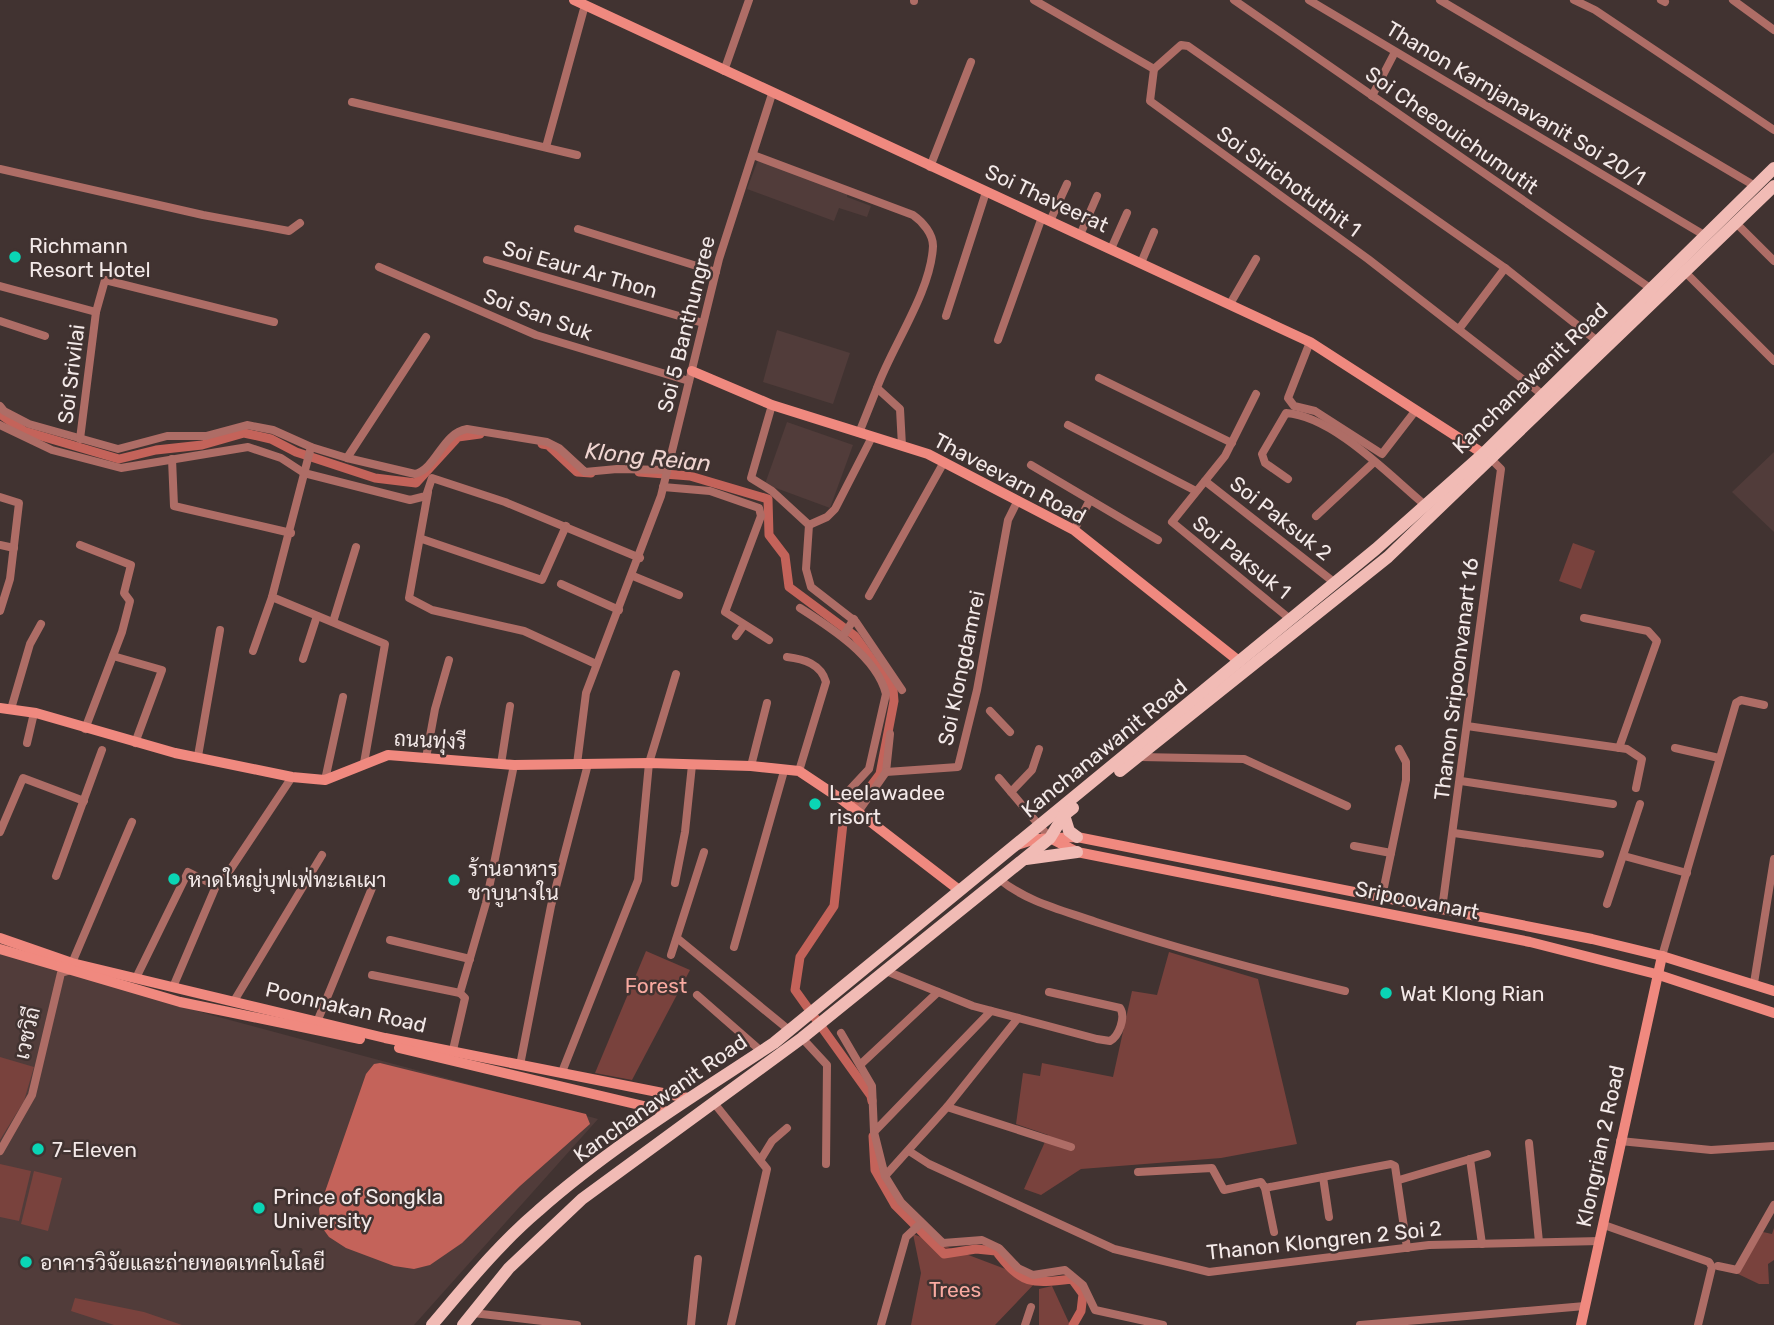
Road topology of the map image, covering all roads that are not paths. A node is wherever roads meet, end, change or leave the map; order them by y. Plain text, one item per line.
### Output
1 (574, 0) edge
2 (749, 0) edge
3 (1034, 0) edge
4 (1234, 0) edge
5 (1309, 0) edge
6 (1440, 0) edge
7 (1574, 0) edge
8 (1733, 0) edge
9 (585, 5) junction
10 (1774, 30) edge
11 (1395, 52) junction
12 (971, 62) dead end
13 (1154, 69) junction
14 (724, 71) junction
15 (772, 94) junction
16 (1372, 96) junction
17 (352, 102) dead end
18 (1774, 130) edge
19 (547, 146) junction
20 (577, 155) dead end
21 (753, 155) junction
22 (930, 167) junction
23 (1774, 168) edge
24 (0, 169) edge
25 (1067, 184) dead end
26 (1755, 186) junction
27 (1774, 186) edge
28 (986, 192) junction
29 (1097, 196) dead end
30 (1127, 213) dead end
31 (1730, 218) junction
32 (1046, 219) junction
33 (300, 223) dead end
34 (578, 229) dead end
35 (1154, 232) dead end
36 (1080, 235) junction
37 (1704, 235) junction
38 (1111, 249) junction
39 (1256, 259) dead end
40 (486, 260) dead end
41 (1774, 261) edge
42 (1141, 262) junction
43 (379, 267) dead end
44 (1505, 268) junction
45 (1684, 271) junction
46 (716, 272) junction
47 (0, 286) edge
48 (1650, 288) junction
49 (1230, 304) junction
50 (96, 312) junction
51 (946, 316) dead end
52 (0, 321) edge
53 (274, 322) dead end
54 (704, 323) junction
55 (1459, 330) junction
56 (45, 336) dead end
57 (426, 337) dead end
58 (998, 340) dead end
59 (1596, 340) junction
60 (1310, 342) junction
61 (1774, 361) edge
62 (690, 376) junction
63 (1099, 378) dead end
64 (877, 388) junction
65 (1256, 394) dead end
66 (1543, 394) junction
67 (772, 405) junction
68 (0, 406) edge
69 (1416, 410) junction
70 (0, 425) edge
71 (1068, 425) dead end
72 (859, 433) junction
73 (872, 437) junction
74 (80, 439) junction
75 (1231, 443) junction
76 (902, 446) junction
77 (311, 448) junction
78 (1486, 456) junction
79 (347, 458) junction
80 (172, 459) junction
81 (944, 461) junction
82 (1373, 463) junction
83 (1031, 465) dead end
84 (667, 470) junction
85 (304, 473) junction
86 (1288, 479) dead end
87 (1205, 481) junction
88 (663, 487) junction
89 (1196, 491) junction
90 (428, 492) junction
91 (0, 496) edge
92 (1018, 500) junction
93 (1090, 500) junction
94 (1425, 505) junction
95 (1316, 516) dead end
96 (808, 525) junction
97 (566, 526) junction
98 (1074, 530) junction
99 (291, 533) junction
100 (422, 539) junction
101 (1158, 540) dead end
102 (0, 545) edge
103 (80, 545) dead end
104 (356, 547) dead end
105 (14, 548) junction
106 (640, 558) junction
107 (633, 576) junction
108 (1335, 583) junction
109 (561, 584) dead end
110 (679, 595) dead end
111 (869, 596) dead end
112 (272, 597) junction
113 (800, 608) dead end
114 (619, 610) junction
115 (0, 611) edge
116 (317, 616) junction
117 (1584, 618) dead end
118 (1290, 619) junction
119 (853, 621) junction
120 (333, 622) junction
121 (41, 624) dead end
122 (744, 625) junction
123 (220, 630) dead end
124 (844, 634) junction
125 (736, 636) dead end
126 (769, 640) dead end
127 (253, 651) dead end
128 (113, 656) junction
129 (787, 657) dead end
130 (303, 659) dead end
131 (449, 660) dead end
132 (1240, 662) junction
133 (596, 664) junction
134 (677, 674) dead end
135 (902, 690) dead end
136 (344, 697) dead end
137 (767, 703) dead end
138 (1764, 705) dead end
139 (510, 706) dead end
140 (5, 709) edge
141 (990, 710) dead end
142 (34, 713) junction
143 (1467, 726) junction
144 (85, 729) junction
145 (1010, 732) dead end
146 (890, 734) dead end
147 (27, 743) dead end
148 (135, 743) junction
149 (1619, 748) junction
150 (1675, 748) dead end
151 (1039, 749) dead end
152 (1399, 749) dead end
153 (102, 750) dead end
154 (198, 756) junction
155 (1137, 757) junction
156 (426, 758) junction
157 (1719, 758) junction
158 (364, 763) junction
159 (649, 763) junction
160 (501, 764) junction
161 (582, 764) junction
162 (514, 765) junction
163 (692, 765) junction
164 (751, 766) junction
165 (784, 771) junction
166 (799, 771) junction
167 (886, 772) junction
168 (292, 777) junction
169 (999, 778) dead end
170 (325, 780) junction
171 (1461, 781) junction
172 (1636, 788) dead end
173 (1011, 792) junction
174 (84, 801) junction
175 (844, 801) junction
176 (1613, 804) dead end
177 (1640, 804) dead end
178 (1347, 806) dead end
179 (858, 812) junction
180 (1063, 812) junction
181 (132, 822) dead end
182 (1038, 827) junction
183 (0, 832) edge
184 (1454, 833) junction
185 (1077, 837) junction
186 (1050, 838) junction
187 (1015, 845) junction
188 (1354, 846) dead end
189 (704, 852) dead end
190 (1077, 852) junction
191 (1391, 853) junction
192 (1600, 854) dead end
193 (322, 855) dead end
194 (1624, 856) junction
195 (1774, 859) edge
196 (1021, 860) junction
197 (1687, 873) junction
198 (56, 876) dead end
199 (999, 878) junction
200 (675, 883) dead end
201 (216, 886) junction
202 (372, 888) dead end
203 (959, 890) junction
204 (1346, 890) junction
205 (1382, 897) junction
206 (1607, 904) dead end
207 (1343, 906) junction
208 (1442, 909) junction
209 (0, 938) edge
210 (677, 938) junction
211 (390, 940) dead end
212 (734, 947) dead end
213 (0, 949) edge
214 (671, 956) dead end
215 (1662, 956) junction
216 (470, 959) junction
217 (70, 967) junction
218 (886, 971) junction
219 (1656, 974) junction
220 (372, 975) dead end
221 (136, 978) junction
222 (1754, 984) junction
223 (173, 987) junction
224 (1774, 990) edge
225 (1345, 991) dead end
226 (938, 992) junction
227 (1049, 992) dead end
228 (460, 993) junction
229 (697, 995) dead end
230 (234, 1001) junction
231 (991, 1011) junction
232 (1774, 1013) edge
233 (1018, 1018) junction
234 (317, 1021) junction
235 (793, 1027) junction
236 (841, 1033) dead end
237 (804, 1036) junction
238 (453, 1050) junction
239 (761, 1051) junction
240 (861, 1064) junction
241 (519, 1070) junction
242 (562, 1072) junction
243 (688, 1098) junction
244 (714, 1103) junction
245 (947, 1107) junction
246 (669, 1112) junction
247 (701, 1113) junction
248 (682, 1127) junction
249 (787, 1128) dead end
250 (874, 1132) junction
251 (1620, 1142) junction
252 (1529, 1143) dead end
253 (1774, 1146) edge
254 (1071, 1147) dead end
255 (0, 1151) edge
256 (909, 1151) junction
257 (1487, 1154) dead end
258 (761, 1159) junction
259 (1470, 1159) junction
260 (826, 1164) dead end
261 (1138, 1172) dead end
262 (885, 1175) junction
263 (1323, 1177) junction
264 (1399, 1180) junction
265 (1265, 1188) junction
266 (1774, 1205) edge
267 (1329, 1217) dead end
268 (920, 1224) junction
269 (1604, 1225) junction
270 (1275, 1232) dead end
271 (1600, 1241) junction
272 (1539, 1242) junction
273 (1482, 1244) junction
274 (1407, 1248) junction
275 (698, 1259) dead end
276 (1718, 1266) dead end
277 (1585, 1306) junction
278 (1031, 1307) dead end
279 (473, 1313) junction
280 (1111, 1314) junction
281 (1432, 1322) edge
282 (432, 1325) edge
283 (463, 1325) edge
284 (577, 1325) edge
285 (691, 1325) edge
286 (731, 1325) edge
287 (881, 1325) edge
288 (1025, 1325) edge
289 (1112, 1325) edge
290 (1163, 1325) edge
291 (1360, 1325) edge
292 (1581, 1325) edge
293 (1698, 1325) edge

1 - 9 street, Soi Thaveerat
2 - 14 street
3 - 13 street
4 - 16 street, Soi Cheeouichumutit
5 - 11 street, Thanon Karnjanavanit Soi 20/1
6 - 26 street
7 - 18 street
8 - 10 street
9 - 14 street, Soi Thaveerat
9 - 19 street
11 - 16 street
11 - 37 street, Thanon Karnjanavanit Soi 20/1
12 - 22 street
13 - 44 street
13 - 55 street, Soi Sirichotuthit 1
14 - 15 street, Soi Thaveerat
15 - 21 street, Soi 5 Banthungree
15 - 22 street, Soi Thaveerat
16 - 48 street, Soi Cheeouichumutit
17 - 19 street
19 - 20 street
21 - 46 street, Soi 5 Banthungree
21 - 64 street
22 - 28 street, Soi Thaveerat
23 - 26 main road, Kanchanawanit Road
24 - 33 street
25 - 32 street
26 - 31 main road, Kanchanawanit Road
27 - 31 main road, Kanchanawanit Road
28 - 32 street, Soi Thaveerat
28 - 51 street
29 - 36 street
30 - 38 street
31 - 37 main road, Kanchanawanit Road
31 - 41 street
31 - 45 main road, Kanchanawanit Road
32 - 36 street, Soi Thaveerat
32 - 58 street
34 - 46 street
35 - 42 street
36 - 38 street, Soi Thaveerat
37 - 48 main road, Kanchanawanit Road
38 - 42 street, Soi Thaveerat
39 - 49 street
40 - 54 street, Soi Eaur Ar Thon
42 - 49 street, Soi Thaveerat
43 - 62 street, Soi San Suk
44 - 55 street
44 - 59 street
45 - 61 street
45 - 78 main road, Kanchanawanit Road
46 - 54 street, Soi 5 Banthungree
47 - 50 street
48 - 59 main road, Kanchanawanit Road
49 - 60 street, Soi Thaveerat
50 - 53 street, Soi Srivilai
50 - 74 street, Soi Srivilai
52 - 56 street
54 - 62 street, Soi 5 Banthungree
55 - 66 street, Soi Sirichotuthit 1
57 - 79 street
59 - 66 main road, Kanchanawanit Road
60 - 69 street, Soi Thaveerat
60 - 69 street
62 - 67 street, Thaveevarn Road
62 - 84 street, Soi 5 Banthungree
63 - 75 street
64 - 72 street
64 - 76 street
65 - 75 street
66 - 78 main road, Kanchanawanit Road
67 - 72 street, Thaveevarn Road
67 - 96 street
68 - 74 street
69 - 78 street, Soi Thaveerat
70 - 80 street
71 - 89 street
72 - 73 street, Thaveevarn Road
73 - 76 street, Thaveevarn Road
73 - 96 street
74 - 77 street
75 - 87 street
76 - 81 street, Thaveevarn Road
77 - 79 street
77 - 85 street
78 - 94 main road, Kanchanawanit Road
78 - 143 street, Thanon Sripoonvanart 16
78 - 155 main road, Kanchanawanit Road
79 - 84 street
80 - 85 street
80 - 99 street
81 - 92 street, Thaveevarn Road
81 - 111 street
82 - 86 street
82 - 94 street
82 - 95 street
83 - 93 street
84 - 88 street, Soi 5 Banthungree
85 - 90 street
85 - 99 street
87 - 89 street
87 - 108 street, Soi Paksuk 2
88 - 106 street, Soi 5 Banthungree
88 - 122 street
89 - 118 street, Soi Paksuk 1
90 - 97 street
90 - 100 street
91 - 105 street
92 - 98 street, Thaveevarn Road
92 - 167 street, Soi Klongdamrei
93 - 98 street
93 - 101 street
94 - 108 main road, Kanchanawanit Road
96 - 119 street
97 - 100 street
97 - 106 street
98 - 132 street, Thaveevarn Road
99 - 112 street
100 - 133 street
102 - 105 street
103 - 128 street
104 - 120 street
105 - 115 street
106 - 107 street, Soi 5 Banthungree
107 - 110 street
107 - 114 street, Soi 5 Banthungree
108 - 118 main road, Kanchanawanit Road
109 - 114 street
112 - 116 street
112 - 127 street
113 - 124 street
114 - 133 street, Soi 5 Banthungree
116 - 120 street
116 - 130 street
117 - 149 street
118 - 132 main road, Kanchanawanit Road
119 - 124 street
119 - 135 street
120 - 158 street
121 - 140 street
122 - 125 street
122 - 126 street
123 - 154 street
124 - 175 street
128 - 144 street
128 - 148 street
129 - 166 street
131 - 156 street
132 - 180 main road, Kanchanawanit Road
133 - 161 street, Soi 5 Banthungree
134 - 159 street
136 - 170 street
137 - 164 street
138 - 157 street
139 - 160 street
140 - 142 street, ถนนทุ่งรี
141 - 145 street
142 - 144 street, ถนนทุ่งรี
142 - 147 street
143 - 149 street
143 - 171 street, Thanon Sripoonvanart 16
144 - 148 street, ถนนทุ่งรี
146 - 167 street
148 - 154 street, ถนนทุ่งรี
149 - 172 street
150 - 157 street
151 - 173 street
152 - 191 street
153 - 174 street
154 - 168 street, ถนนทุ่งรี
155 - 178 street
155 - 180 main road, Kanchanawanit Road
156 - 158 street, ถนนทุ่งรี
156 - 160 street, ถนนทุ่งรี
157 - 197 street
158 - 170 street, ถนนทุ่งรี
159 - 161 street, ถนนทุ่งรี
159 - 163 street, ถนนทุ่งรี
159 - 242 street
160 - 162 street, ถนนทุ่งรี
161 - 162 street, ถนนทุ่งรี
161 - 241 street, Soi 5 Banthungree
162 - 216 street
163 - 164 street, ถนนทุ่งรี
163 - 200 street
164 - 165 street, ถนนทุ่งรี
165 - 166 street, ถนนทุ่งรี
165 - 212 street
166 - 175 street
167 - 179 street
168 - 170 street, ถนนทุ่งรี
168 - 201 street
169 - 173 street
171 - 176 street
171 - 184 street, Thanon Sripoonvanart 16
173 - 182 street
174 - 183 street
174 - 198 street
175 - 179 street
177 - 194 street
179 - 203 street
180 - 182 main road, Kanchanawanit Road
180 - 185 main road
180 - 186 main road, Kanchanawanit Road
181 - 217 street, เวชวิถี
182 - 186 street
182 - 187 main road, Kanchanawanit Road
184 - 192 street
184 - 208 street, Thanon Sripoonvanart 16
185 - 186 street, Sripoovanart
185 - 204 street, Sripoovanart
186 - 187 street, Sripoovanart
186 - 190 street, Sripoovanart
186 - 196 main road, Kanchanawanit Road
187 - 203 main road, Kanchanawanit Road
188 - 191 street
189 - 210 street
190 - 196 main road
190 - 207 street, Sripoovanart
191 - 205 street
193 - 230 street
194 - 197 street
194 - 206 street
195 - 222 street
196 - 199 main road, Kanchanawanit Road
197 - 215 street
199 - 218 main road, Kanchanawanit Road
199 - 225 street
201 - 221 street
201 - 223 street
202 - 234 street
203 - 235 main road, Kanchanawanit Road
204 - 205 street, Sripoovanart
204 - 207 street
205 - 208 street, Sripoovanart
207 - 219 street, Sripoovanart
208 - 215 street, Sripoovanart
209 - 217 street, Poonnakan Road
210 - 214 street
210 - 235 street
211 - 216 street
213 - 217 street, Poonnakan Road
215 - 219 street, Klongrian 2 Road
215 - 222 street, Sripoovanart
216 - 228 street
217 - 221 street, Poonnakan Road
217 - 241 street, Poonnakan Road
217 - 255 street, เวชวิถี
218 - 226 street
218 - 237 main road, Kanchanawanit Road
219 - 232 street, Sripoovanart
219 - 251 street, Klongrian 2 Road
220 - 228 street
221 - 223 street, Poonnakan Road
222 - 224 street, Sripoovanart
223 - 230 street, Poonnakan Road
226 - 231 street
226 - 240 street
227 - 233 street
228 - 238 street
229 - 239 street
230 - 234 street, Poonnakan Road
231 - 233 street
231 - 250 street
233 - 245 street
234 - 238 street, Poonnakan Road
235 - 239 main road, Kanchanawanit Road
236 - 240 street
237 - 244 main road, Kanchanawanit Road
237 - 260 street
238 - 241 street, Poonnakan Road
239 - 243 main road, Kanchanawanit Road
240 - 250 street
241 - 242 street, Poonnakan Road
241 - 246 street, Poonnakan Road
242 - 243 street, Poonnakan Road
243 - 246 main road, Kanchanawanit Road
243 - 247 main road
244 - 247 main road, Kanchanawanit Road
244 - 258 street
245 - 254 street
245 - 256 street
246 - 248 main road
246 - 282 main road, Kanchanawanit Road
247 - 248 main road, Kanchanawanit Road
248 - 279 main road, Kanchanawanit Road
249 - 258 street
250 - 262 street
251 - 253 street
251 - 269 street, Klongrian 2 Road
252 - 272 street
256 - 262 street
256 - 274 street, Thanon Klongren 2 Soi 2
257 - 259 street
258 - 286 street
259 - 264 street
259 - 273 street
261 - 265 street
262 - 268 street
263 - 264 street
263 - 265 street
263 - 267 street
264 - 274 street
265 - 270 street
266 - 276 street
268 - 280 street
268 - 287 street
269 - 271 street, Klongrian 2 Road
269 - 293 street
271 - 272 street, Thanon Klongren 2 Soi 2
271 - 277 street, Klongrian 2 Road
272 - 273 street, Thanon Klongren 2 Soi 2
273 - 274 street, Thanon Klongren 2 Soi 2
275 - 285 street
277 - 281 street
277 - 292 street, Klongrian 2 Road
278 - 288 street
279 - 283 main road, Kanchanawanit Road
279 - 284 street
280 - 289 street
280 - 290 street
281 - 291 street

